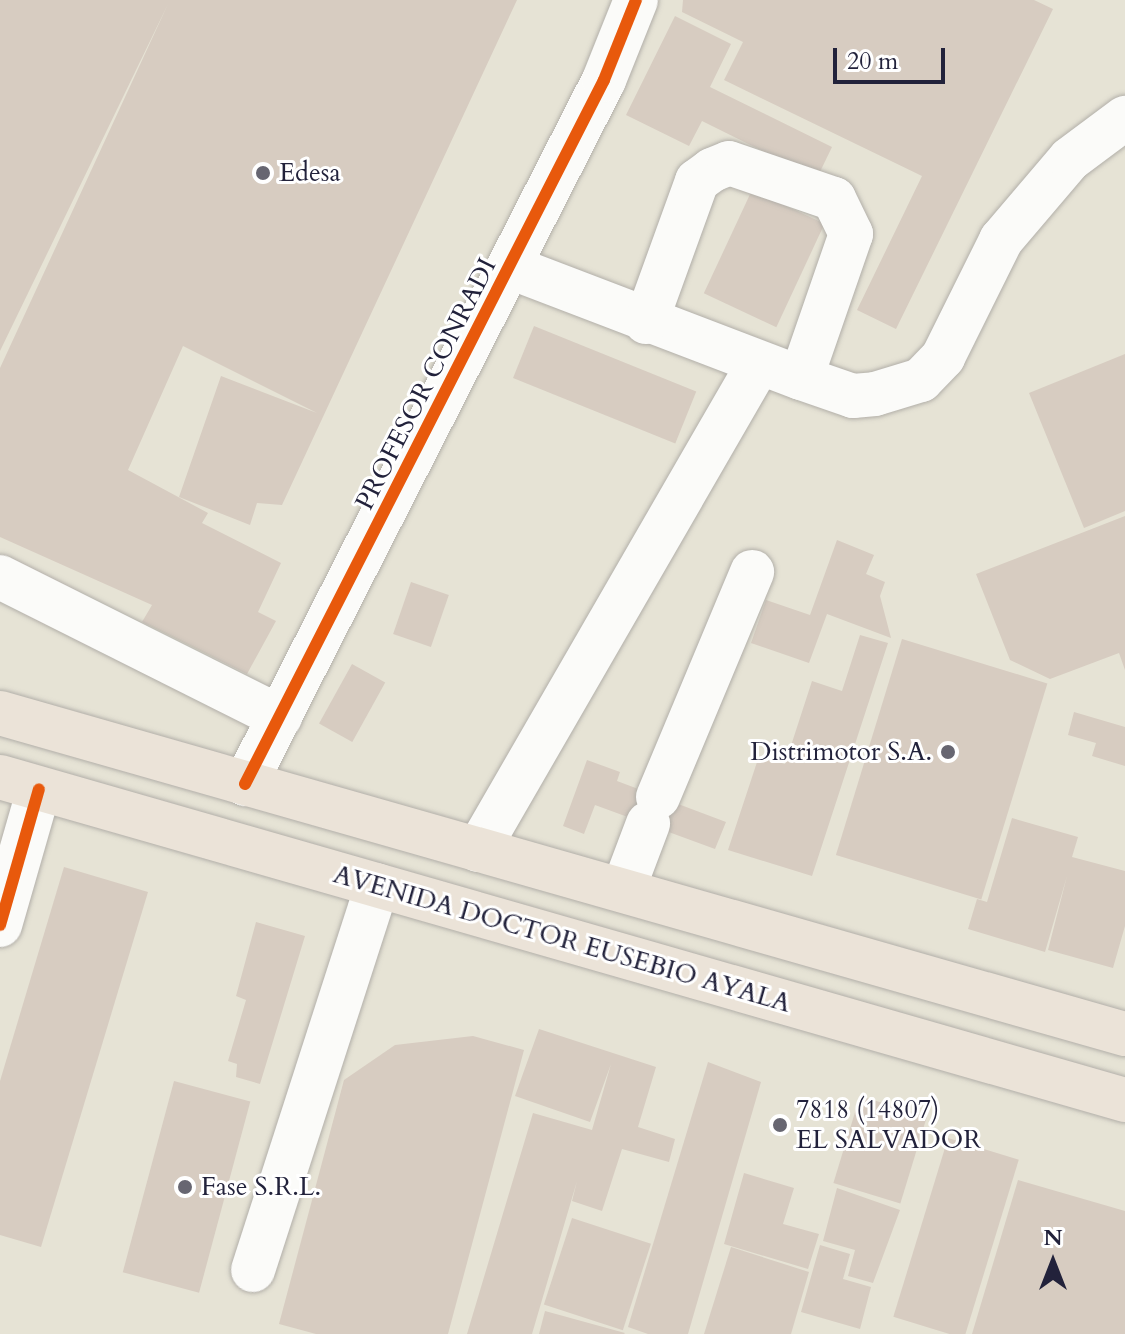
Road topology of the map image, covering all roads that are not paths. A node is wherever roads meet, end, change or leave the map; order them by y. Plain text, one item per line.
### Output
1 (636, 0) edge
2 (1125, 118) edge
3 (510, 267) junction
4 (646, 322) junction
5 (759, 363) junction
6 (801, 378) junction
7 (752, 572) dead end
8 (0, 577) edge
9 (0, 713) edge
10 (280, 717) junction
11 (0, 753) edge
12 (20, 783) edge
13 (245, 784) junction
14 (478, 850) junction
15 (7, 876) edge
16 (377, 886) junction
17 (623, 890) junction
18 (0, 925) edge
19 (1125, 1034) edge
20 (1125, 1100) edge
21 (253, 1270) dead end

1 - 3 street, PROFESOR CONRADI
2 - 6 street
3 - 4 street
3 - 10 street, PROFESOR CONRADI
4 - 5 street
4 - 6 street
5 - 6 street
5 - 14 street
7 - 17 street
8 - 10 street
9 - 13 highway
10 - 13 street, PROFESOR CONRADI
11 - 13 highway
12 - 15 street
12 - 16 highway, AVENIDA DOCTOR EUSEBIO AYALA
13 - 14 highway
14 - 17 highway
15 - 18 street
16 - 20 highway, AVENIDA DOCTOR EUSEBIO AYALA
16 - 21 street
17 - 19 highway

